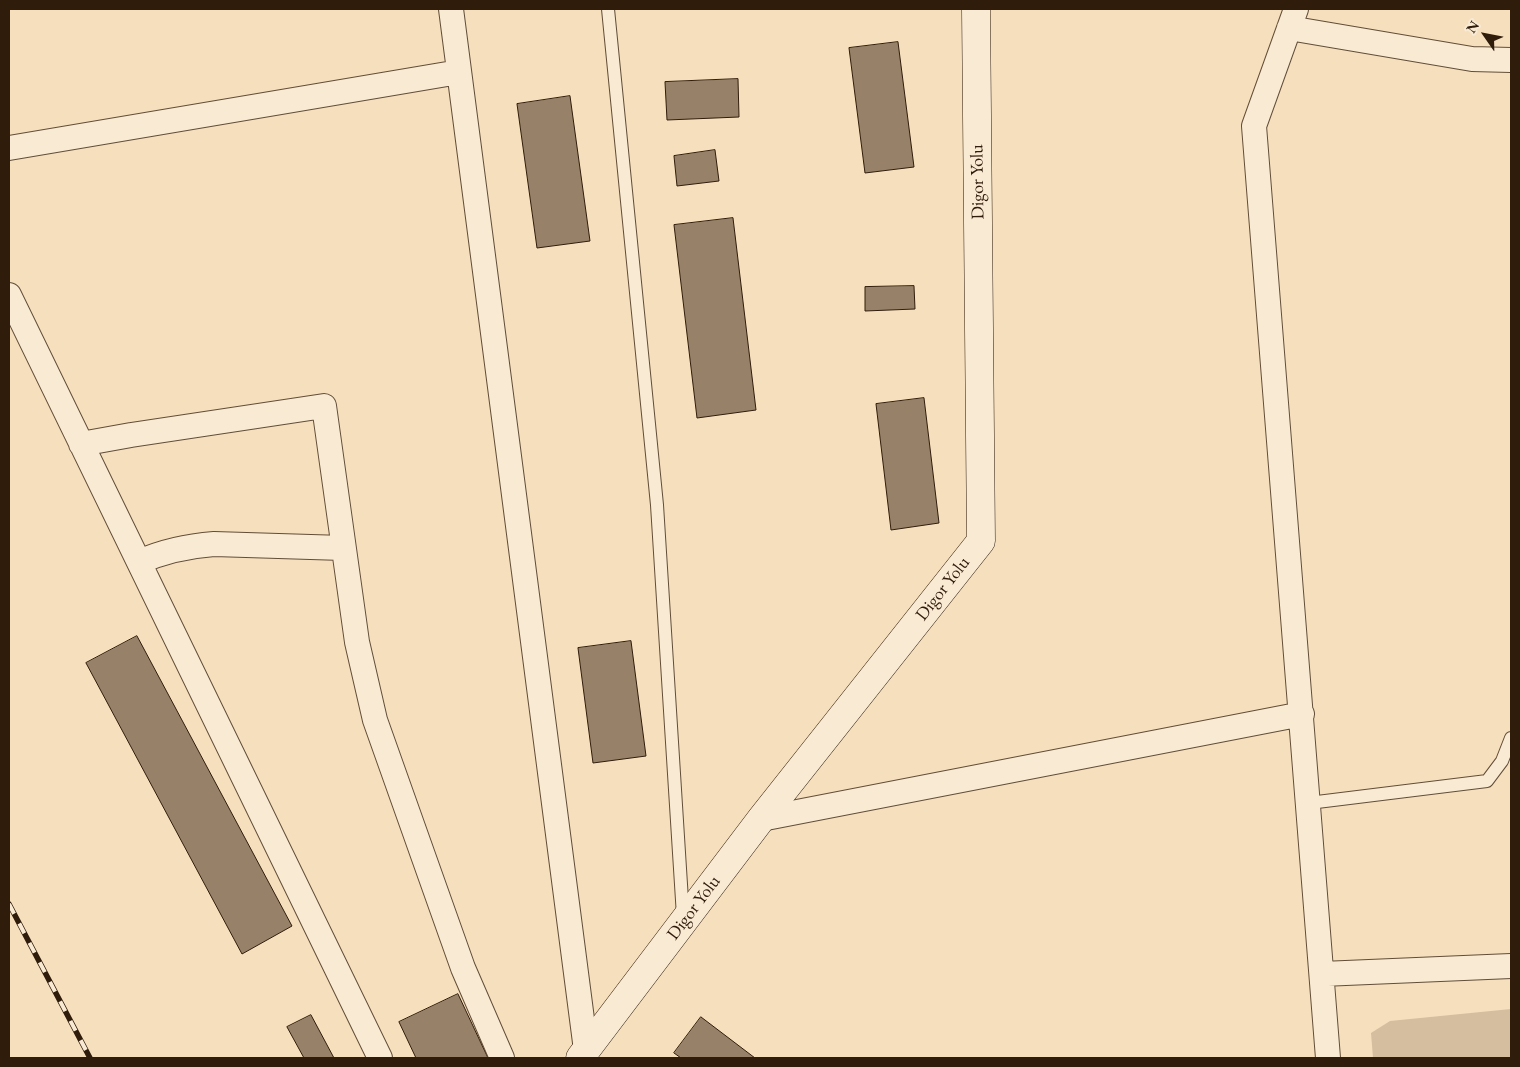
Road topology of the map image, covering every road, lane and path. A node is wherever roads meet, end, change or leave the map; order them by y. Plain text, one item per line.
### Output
1 (451, 9) edge
2 (608, 9) edge
3 (976, 9) edge
4 (1293, 18) edge
5 (1511, 60) edge
6 (459, 72) junction
7 (9, 148) edge
8 (9, 295) edge
9 (82, 444) junction
10 (343, 548) junction
11 (139, 562) junction
12 (1302, 714) junction
13 (1511, 738) edge
14 (1309, 803) junction
15 (761, 819) junction
16 (684, 921) junction
17 (1511, 966) edge
18 (1322, 974) junction
19 (583, 1054) edge
20 (380, 1058) edge
21 (502, 1058) edge
22 (1328, 1058) edge

1 - 6 street
2 - 16 lane
3 - 15 main road, Digor Yolu
4 - 5 street
4 - 12 street
6 - 7 street
6 - 19 street
8 - 9 street
9 - 10 street
9 - 11 street
10 - 11 street
10 - 21 street
11 - 20 street
12 - 14 street
12 - 15 street
13 - 14 lane
14 - 18 street
15 - 16 main road, Digor Yolu
16 - 19 main road, Digor Yolu
17 - 18 street
18 - 22 street

